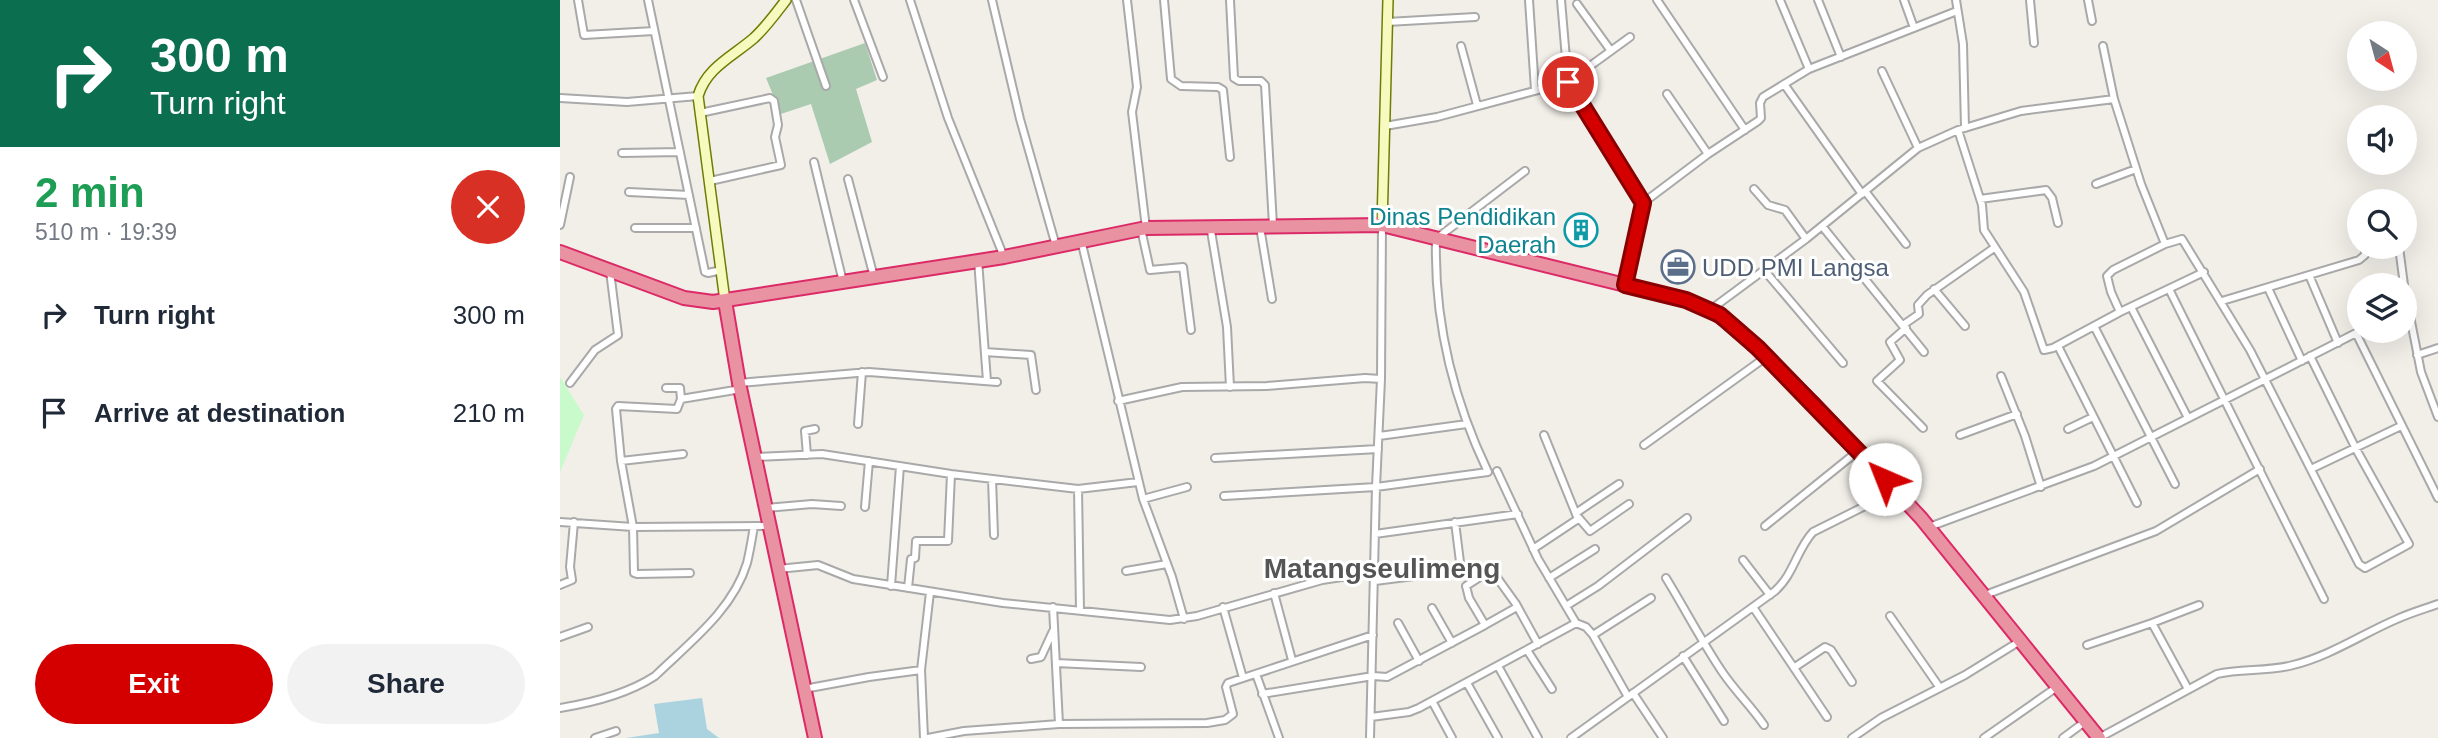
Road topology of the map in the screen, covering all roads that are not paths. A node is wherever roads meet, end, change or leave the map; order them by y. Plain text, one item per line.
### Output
1 (578, 0) edge
2 (648, 0) edge
3 (796, 0) edge
4 (854, 0) edge
5 (910, 0) edge
6 (992, 0) edge
7 (1127, 0) edge
8 (1164, 0) edge
9 (1230, 0) edge
10 (1388, 0) edge
11 (1529, 0) edge
12 (1561, 0) edge
13 (1657, 0) edge
14 (1780, 0) edge
15 (1818, 0) edge
16 (1904, 0) edge
17 (1956, 0) edge
18 (2030, 0) edge
19 (2088, 0) edge
20 (782, 2) edge
21 (1577, 4) dead end
22 (1957, 11) junction
23 (1475, 17) dead end
24 (2092, 21) dead end
25 (1387, 22) junction
26 (1914, 28) junction
27 (654, 31) junction
28 (1630, 37) dead end
29 (2034, 43) dead end
30 (1461, 46) dead end
31 (2103, 46) dead end
32 (1611, 51) junction
33 (1841, 57) junction
34 (1809, 69) junction
35 (1882, 71) dead end
36 (883, 77) dead end
37 (1568, 82) junction
38 (1784, 84) junction
39 (826, 86) dead end
40 (1535, 90) junction
41 (1667, 94) dead end
42 (698, 96) junction
43 (560, 99) edge
44 (2114, 99) junction
45 (669, 100) junction
46 (1477, 105) junction
47 (700, 113) junction
48 (1385, 126) junction
49 (1965, 128) junction
50 (1745, 130) junction
51 (1958, 131) junction
52 (1918, 148) junction
53 (680, 152) junction
54 (622, 153) dead end
55 (1708, 154) junction
56 (1230, 157) dead end
57 (814, 162) dead end
58 (2136, 169) junction
59 (1525, 171) dead end
60 (570, 177) dead end
61 (848, 179) dead end
62 (710, 181) junction
63 (2096, 184) dead end
64 (1754, 189) dead end
65 (629, 192) dead end
66 (1863, 192) junction
67 (689, 195) junction
68 (1980, 199) junction
69 (1643, 203) junction
70 (2059, 223) dead end
71 (560, 225) edge
72 (1210, 225) junction
73 (1266, 225) junction
74 (1382, 225) junction
75 (1822, 226) junction
76 (635, 228) dead end
77 (696, 228) junction
78 (1143, 228) junction
79 (1436, 239) junction
80 (1806, 239) junction
81 (1081, 240) junction
82 (1906, 244) dead end
83 (2165, 244) junction
84 (1056, 246) junction
85 (1994, 248) junction
86 (560, 252) edge
87 (1004, 257) junction
88 (2360, 259) edge
89 (978, 260) junction
90 (1763, 270) junction
91 (610, 271) junction
92 (2204, 272) junction
93 (723, 274) junction
94 (2309, 275) junction
95 (874, 277) junction
96 (843, 282) junction
97 (1625, 285) junction
98 (2268, 288) junction
99 (1934, 289) junction
100 (2169, 289) junction
101 (725, 295) junction
102 (1272, 299) dead end
103 (2222, 301) junction
104 (2131, 307) junction
105 (1710, 310) junction
106 (2120, 312) junction
107 (1965, 326) dead end
108 (2094, 326) junction
109 (1904, 327) junction
110 (1191, 330) dead end
111 (2347, 338) edge
112 (2338, 342) junction
113 (2363, 343) edge
114 (2414, 343) edge
115 (2058, 346) junction
116 (2438, 348) edge
117 (985, 352) junction
118 (1924, 352) dead end
119 (2417, 355) junction
120 (1766, 356) junction
121 (2310, 356) junction
122 (2302, 361) junction
123 (1843, 363) dead end
124 (862, 372) junction
125 (2001, 376) dead end
126 (1379, 379) junction
127 (2266, 379) junction
128 (987, 381) junction
129 (996, 382) dead end
130 (570, 383) dead end
131 (740, 386) junction
132 (1230, 387) junction
133 (666, 388) dead end
134 (1036, 390) dead end
135 (681, 398) junction
136 (2224, 400) junction
137 (1118, 401) junction
138 (2017, 414) junction
139 (2093, 417) junction
140 (2438, 417) edge
141 (2188, 418) junction
142 (858, 424) dead end
143 (1467, 424) junction
144 (2401, 426) junction
145 (1923, 428) dead end
146 (816, 429) dead end
147 (2068, 429) dead end
148 (1544, 435) dead end
149 (1960, 435) dead end
150 (1379, 436) junction
151 (2151, 438) junction
152 (1644, 445) dead end
153 (2355, 447) junction
154 (1376, 450) junction
155 (1858, 451) junction
156 (683, 454) dead end
157 (807, 454) junction
158 (2115, 456) junction
159 (755, 457) junction
160 (1215, 458) dead end
161 (621, 461) junction
162 (869, 461) junction
163 (900, 466) junction
164 (2260, 469) junction
165 (2311, 469) junction
166 (1497, 471) dead end
167 (951, 474) junction
168 (992, 479) junction
169 (1138, 482) junction
170 (1619, 484) dead end
171 (2175, 484) dead end
172 (1187, 487) dead end
173 (1374, 487) junction
174 (2041, 488) junction
175 (1078, 489) junction
176 (1896, 491) junction
177 (1224, 496) dead end
178 (2438, 498) edge
179 (1143, 499) junction
180 (2137, 503) dead end
181 (1629, 504) dead end
182 (841, 506) dead end
183 (865, 507) dead end
184 (766, 508) junction
185 (1518, 514) junction
186 (1577, 515) junction
187 (1687, 517) dead end
188 (560, 522) edge
189 (574, 522) junction
190 (1455, 522) junction
191 (754, 526) junction
192 (769, 526) junction
193 (1765, 526) dead end
194 (633, 527) junction
195 (1929, 527) junction
196 (1375, 534) junction
197 (994, 535) dead end
198 (1533, 549) junction
199 (1595, 549) dead end
200 (1743, 560) dead end
201 (1167, 564) junction
202 (778, 569) junction
203 (1126, 571) dead end
204 (1372, 572) junction
205 (690, 573) dead end
206 (1549, 578) junction
207 (1666, 578) dead end
208 (1375, 581) junction
209 (560, 585) edge
210 (891, 586) junction
211 (908, 588) junction
212 (930, 592) junction
213 (1274, 593) junction
214 (1770, 595) junction
215 (1984, 595) junction
216 (1651, 598) dead end
217 (2323, 599) dead end
218 (2438, 604) edge
219 (2200, 605) dead end
220 (1566, 606) junction
221 (1053, 607) junction
222 (1223, 607) junction
223 (1517, 607) junction
224 (1753, 607) junction
225 (1432, 608) dead end
226 (1080, 610) junction
227 (1891, 616) dead end
228 (1184, 619) junction
229 (1398, 623) dead end
230 (1576, 623) junction
231 (2152, 623) junction
232 (1485, 625) junction
233 (588, 627) dead end
234 (1054, 629) junction
235 (1373, 635) junction
236 (1594, 635) junction
237 (560, 637) edge
238 (2020, 641) junction
239 (1705, 642) junction
240 (1452, 643) junction
241 (1538, 644) junction
242 (2087, 645) dead end
243 (1527, 650) junction
244 (1683, 656) junction
245 (1031, 659) dead end
246 (1292, 660) junction
247 (1419, 661) junction
248 (1056, 663) junction
249 (1498, 666) junction
250 (1141, 667) dead end
251 (1795, 667) junction
252 (921, 670) junction
253 (1256, 674) junction
254 (1373, 676) junction
255 (1243, 677) junction
256 (1852, 682) dead end
257 (1468, 683) junction
258 (2057, 687) junction
259 (1940, 688) junction
260 (804, 689) junction
261 (1552, 689) dead end
262 (2188, 689) junction
263 (1262, 694) junction
264 (1630, 695) junction
265 (1432, 702) junction
266 (560, 708) edge
267 (1371, 717) junction
268 (1827, 717) dead end
269 (1724, 721) dead end
270 (2086, 721) junction
271 (1059, 724) junction
272 (1764, 725) dead end
273 (616, 731) dead end
274 (595, 738) edge
275 (814, 738) edge
276 (926, 738) edge
277 (1279, 738) edge
278 (1370, 738) edge
279 (1452, 738) edge
280 (1498, 738) edge
281 (1538, 738) edge
282 (1571, 738) edge
283 (1663, 738) edge
284 (1852, 738) edge
285 (1984, 738) edge
286 (2063, 738) edge
287 (2099, 738) edge

1 - 27 street
2 - 27 street
3 - 39 street
4 - 36 street
5 - 87 street
6 - 84 street
7 - 78 street
8 - 56 street
9 - 73 street
10 - 25 main road
11 - 40 street
12 - 37 street
13 - 50 street
14 - 34 street
15 - 33 street
16 - 26 street
17 - 22 street
18 - 29 street
19 - 24 street
20 - 42 main road
21 - 32 street
22 - 26 street
22 - 49 street
23 - 25 street
25 - 48 main road
26 - 33 street
27 - 45 street
28 - 32 street
30 - 46 street
31 - 44 street
32 - 37 street
33 - 34 street
34 - 38 street
35 - 52 street
37 - 40 street
37 - 69 street
38 - 50 street
38 - 66 street
40 - 46 street
41 - 55 street
42 - 45 street
42 - 47 main road
43 - 45 street
44 - 49 street
44 - 58 street
45 - 53 street
46 - 48 street
47 - 62 main road
47 - 62 street
48 - 74 main road
49 - 51 street
50 - 55 street
51 - 52 street
51 - 68 street
52 - 66 street
53 - 54 street
53 - 67 street
55 - 69 street
57 - 96 street
58 - 63 street
58 - 83 street
59 - 79 street
60 - 71 street
61 - 95 street
62 - 93 main road
64 - 80 street
65 - 67 street
66 - 75 street
66 - 82 street
67 - 77 street
68 - 70 street
68 - 85 street
69 - 97 street
72 - 73 highway
72 - 78 highway
72 - 132 street
73 - 74 highway
73 - 102 street
74 - 79 highway
74 - 126 street
75 - 80 street
75 - 109 street
76 - 77 street
77 - 93 street
78 - 81 highway
78 - 110 street
79 - 97 highway
79 - 143 street
80 - 90 street
81 - 84 highway
81 - 137 street
83 - 92 street
83 - 106 street
84 - 87 highway
85 - 99 street
85 - 115 street
86 - 91 highway
87 - 89 highway
88 - 94 street
89 - 95 highway
89 - 117 street
90 - 105 street
90 - 123 street
91 - 101 highway
91 - 130 street
92 - 100 street
92 - 103 street
93 - 101 main road
94 - 98 street
94 - 112 street
95 - 96 highway
96 - 101 highway
97 - 105 highway
98 - 103 street
98 - 122 street
99 - 107 street
99 - 109 street
100 - 104 street
100 - 136 street
101 - 131 highway
103 - 127 street
104 - 106 street
104 - 141 street
105 - 120 highway
106 - 108 street
108 - 115 street
108 - 151 street
109 - 118 street
109 - 145 street
111 - 112 street
112 - 121 street
113 - 144 street
114 - 119 street
115 - 139 street
116 - 119 street
117 - 128 street
117 - 134 street
119 - 140 street
120 - 152 street
120 - 155 highway
121 - 122 street
121 - 153 street
122 - 127 street
124 - 128 street
124 - 131 street
124 - 142 street
125 - 138 street
126 - 132 street
126 - 150 street
127 - 136 street
127 - 165 street
128 - 129 street
131 - 135 street
131 - 159 highway
132 - 137 street
133 - 135 street
135 - 161 street
136 - 141 street
136 - 164 street
137 - 169 street
138 - 149 street
138 - 174 street
139 - 147 street
139 - 158 street
141 - 151 street
143 - 150 street
143 - 173 street
144 - 153 street
144 - 178 street
146 - 157 street
148 - 186 street
150 - 154 street
151 - 158 street
151 - 171 street
153 - 165 street
153 - 165 street
154 - 160 street
154 - 173 street
155 - 176 highway
155 - 193 street
156 - 161 street
157 - 159 street
157 - 162 street
158 - 174 street
158 - 180 street
159 - 184 highway
161 - 194 street
162 - 163 street
162 - 183 street
163 - 167 street
163 - 210 street
164 - 215 street
164 - 217 street
166 - 185 street
167 - 168 street
167 - 211 street
168 - 175 street
168 - 197 street
169 - 175 street
169 - 179 street
170 - 186 street
172 - 179 street
173 - 177 street
173 - 196 street
174 - 195 street
175 - 226 street
176 - 195 highway
176 - 214 street
179 - 201 street
181 - 186 street
182 - 184 street
184 - 192 highway
185 - 190 street
185 - 198 street
186 - 198 street
187 - 220 street
188 - 189 street
189 - 194 street
189 - 209 street
190 - 196 street
190 - 208 street
191 - 192 street
191 - 194 street
191 - 266 street
192 - 202 highway
194 - 205 street
195 - 215 highway
196 - 204 street
198 - 206 street
199 - 206 street
200 - 214 street
201 - 203 street
201 - 228 street
202 - 210 street
202 - 260 highway
204 - 208 street
204 - 213 street
206 - 220 street
207 - 239 street
208 - 235 street
210 - 211 street
211 - 212 street
212 - 221 street
212 - 252 street
213 - 222 street
213 - 246 street
214 - 224 street
215 - 238 highway
216 - 236 street
218 - 262 street
219 - 231 street
220 - 230 street
221 - 226 street
221 - 234 street
222 - 228 street
222 - 255 street
223 - 232 street
223 - 232 street
223 - 241 street
224 - 239 street
224 - 251 street
225 - 240 street
226 - 228 street
227 - 259 street
229 - 247 street
230 - 236 street
230 - 241 street
231 - 242 street
231 - 262 street
232 - 240 street
233 - 237 street
234 - 245 street
234 - 248 street
235 - 246 street
235 - 254 street
236 - 264 street
238 - 258 highway
238 - 259 street
239 - 244 street
239 - 272 street
240 - 247 street
241 - 243 street
243 - 249 street
243 - 261 street
244 - 264 street
244 - 269 street
246 - 253 street
247 - 254 street
248 - 250 street
248 - 271 street
249 - 257 street
249 - 281 street
251 - 256 street
251 - 268 street
252 - 260 street
252 - 276 street
253 - 255 street
253 - 263 street
254 - 263 street
254 - 267 street
255 - 271 street
257 - 265 street
257 - 280 street
258 - 270 highway
258 - 285 street
259 - 284 street
260 - 275 highway
262 - 287 street
263 - 277 street
264 - 282 street
264 - 283 street
265 - 267 street
265 - 279 street
267 - 278 street
270 - 286 street
270 - 287 highway
271 - 276 street
273 - 274 street

